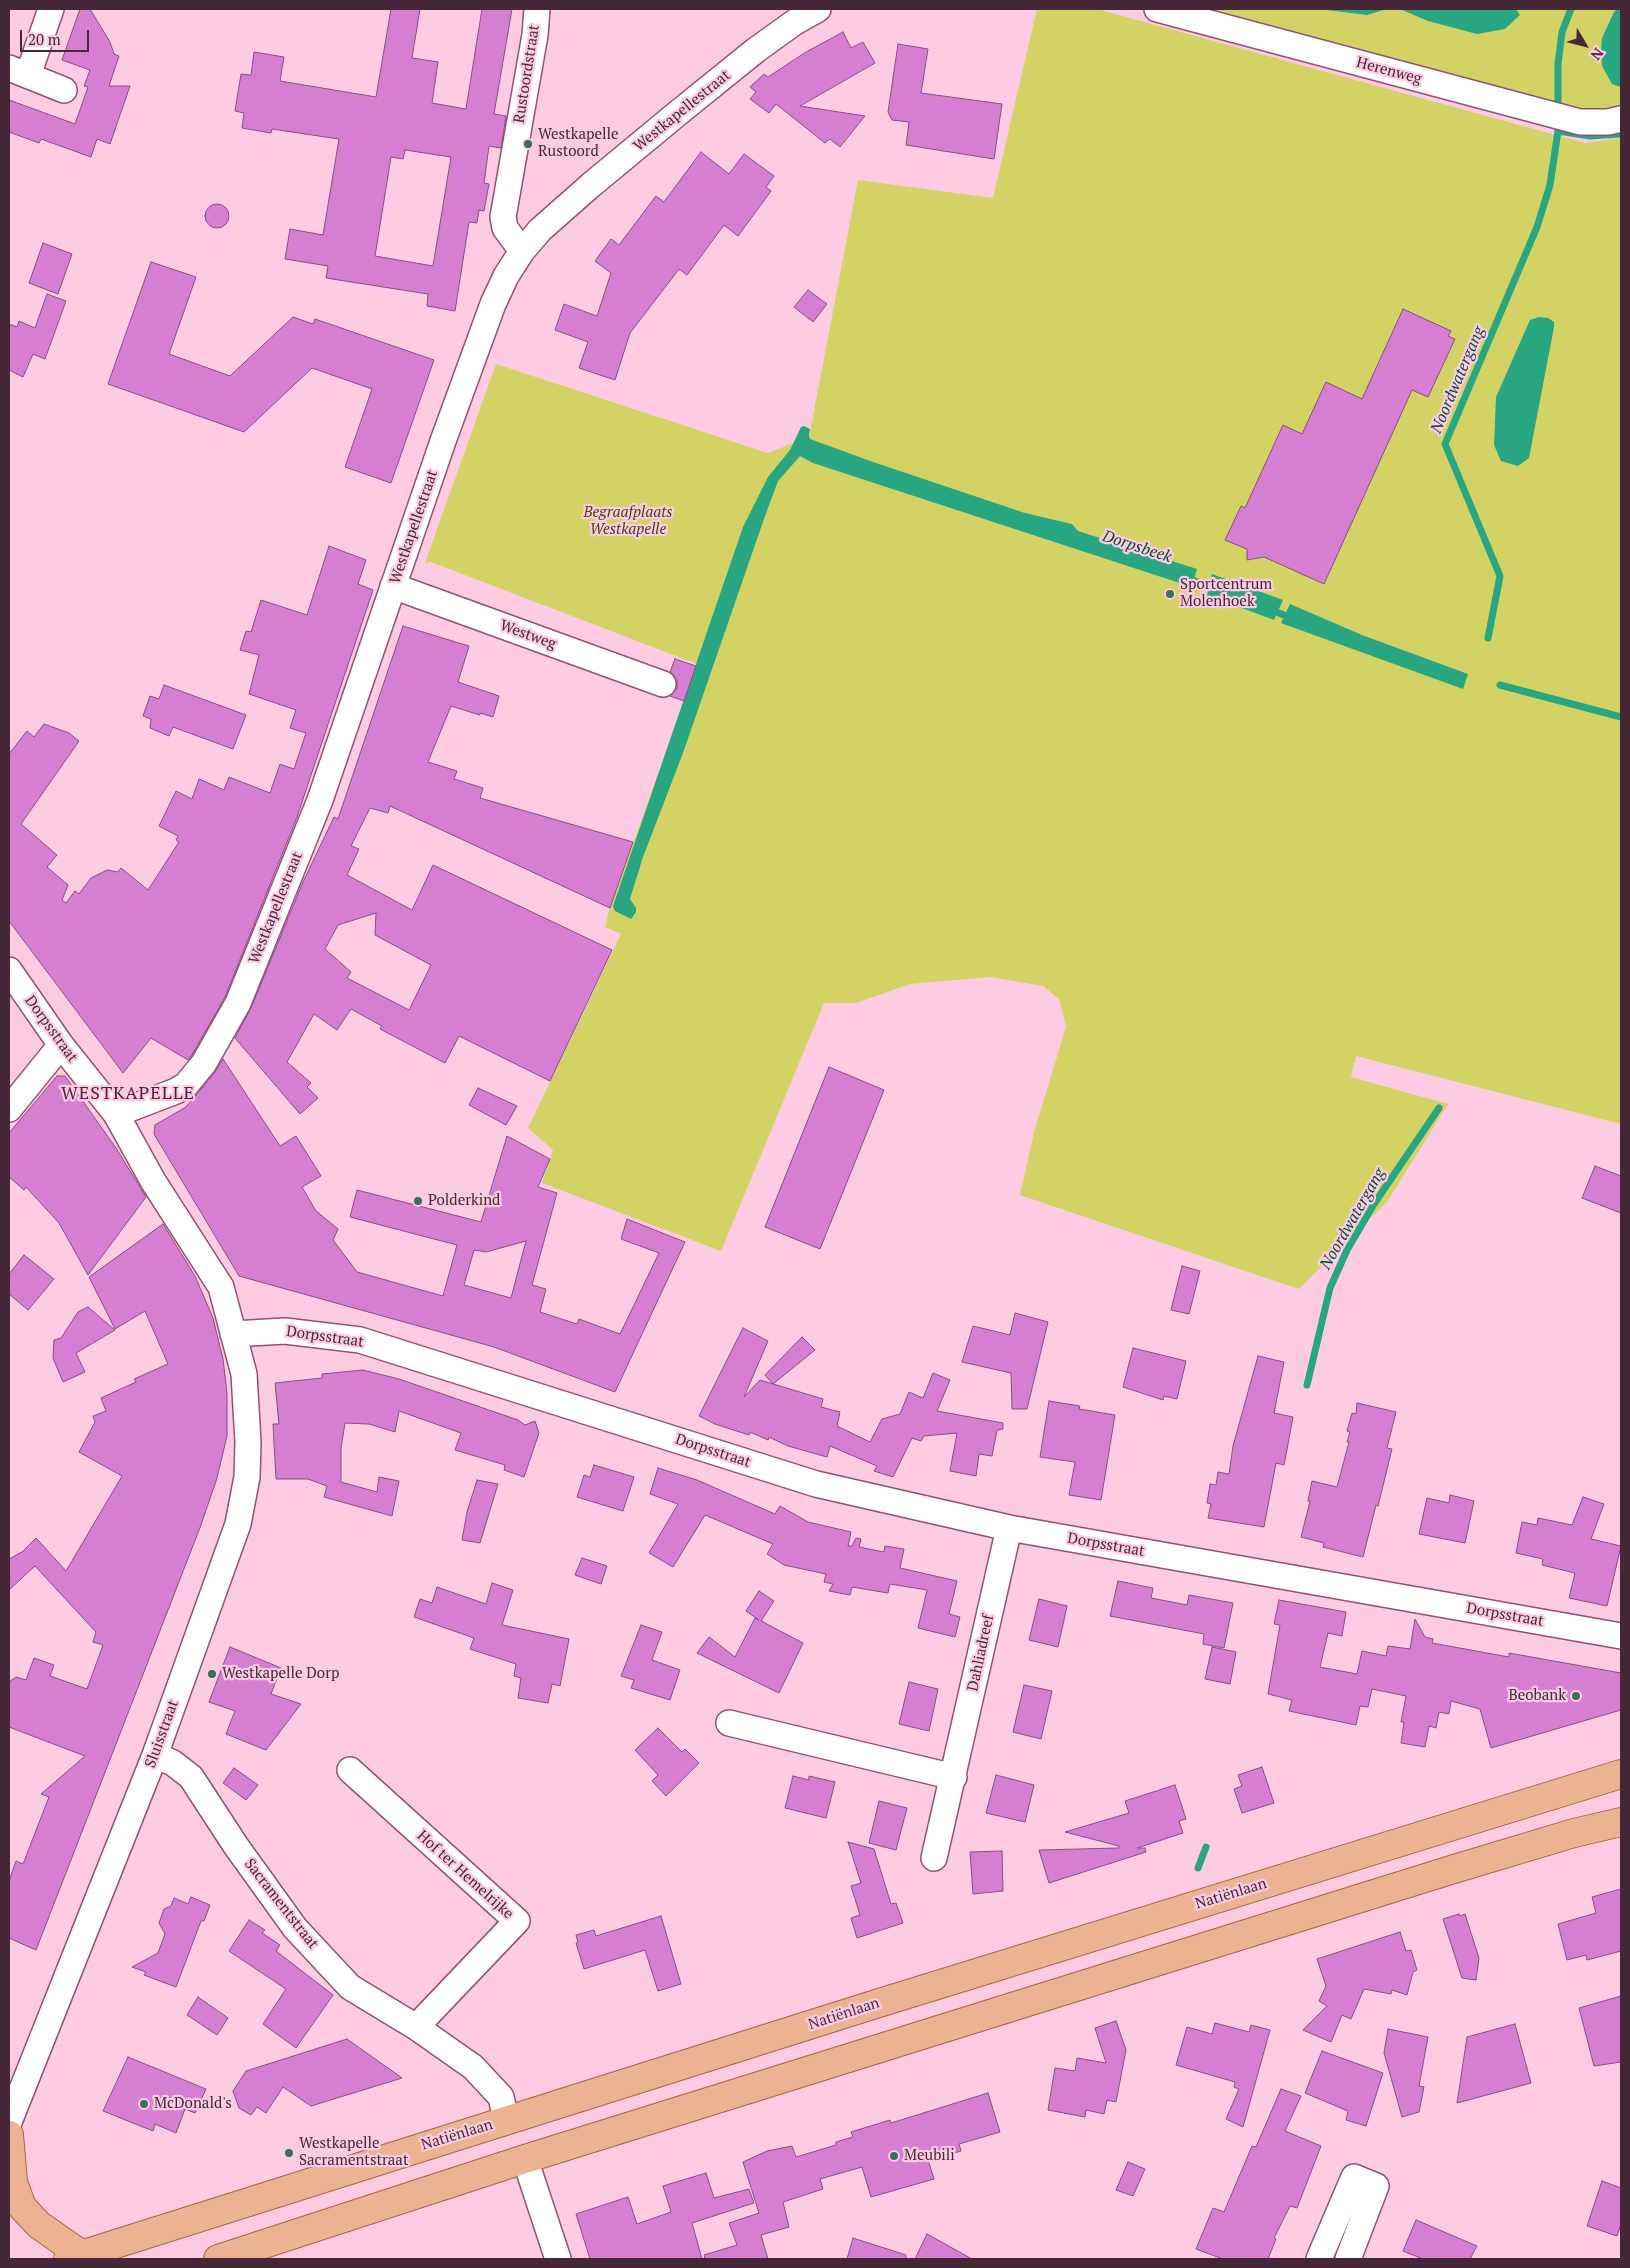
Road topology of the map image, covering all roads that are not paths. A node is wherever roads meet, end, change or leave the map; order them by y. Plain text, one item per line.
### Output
1 (51, 9) edge
2 (537, 9) edge
3 (818, 9) edge
4 (1158, 9) edge
5 (18, 71) edge
6 (64, 90) dead end
7 (1621, 119) edge
8 (522, 252) junction
9 (394, 586) junction
10 (663, 684) dead end
11 (9, 970) edge
12 (61, 1045) junction
13 (9, 1109) edge
14 (116, 1114) junction
15 (233, 1334) junction
16 (1008, 1528) junction
17 (1621, 1636) edge
18 (729, 1723) dead end
19 (155, 1755) junction
20 (350, 1770) dead end
21 (1621, 1774) edge
22 (954, 1777) junction
23 (1621, 1822) edge
24 (934, 1858) dead end
25 (416, 2027) junction
26 (506, 2119) junction
27 (9, 2122) edge
28 (9, 2135) edge
29 (525, 2159) junction
30 (75, 2257) edge
31 (218, 2259) edge
32 (558, 2259) edge
33 (1319, 2259) edge
34 (1348, 2259) edge

1 - 5 street
2 - 8 street, Rustoordstraat
3 - 8 street, Westkapellestraat
4 - 7 street, Herenweg
5 - 6 street
8 - 9 street, Westkapellestraat
9 - 10 street, Westweg
9 - 14 street, Westkapellestraat
11 - 12 street, Dorpsstraat
12 - 13 street
12 - 14 street, Dorpsstraat
14 - 15 street, Dorpsstraat
15 - 16 street, Dorpsstraat
15 - 19 street, Sluisstraat
16 - 17 street, Dorpsstraat
16 - 22 street, Dahliadreef
18 - 22 street
19 - 25 street, Sacramentstraat
19 - 27 street, Sluisstraat
20 - 25 street, Hof ter Hemelrijke
21 - 26 main road, Natiënlaan
22 - 24 street, Dahliadreef
23 - 29 main road
25 - 26 street, Sacramentstraat
26 - 30 main road, Natiënlaan
28 - 30 main road
29 - 31 main road
29 - 32 street
33 - 34 street

